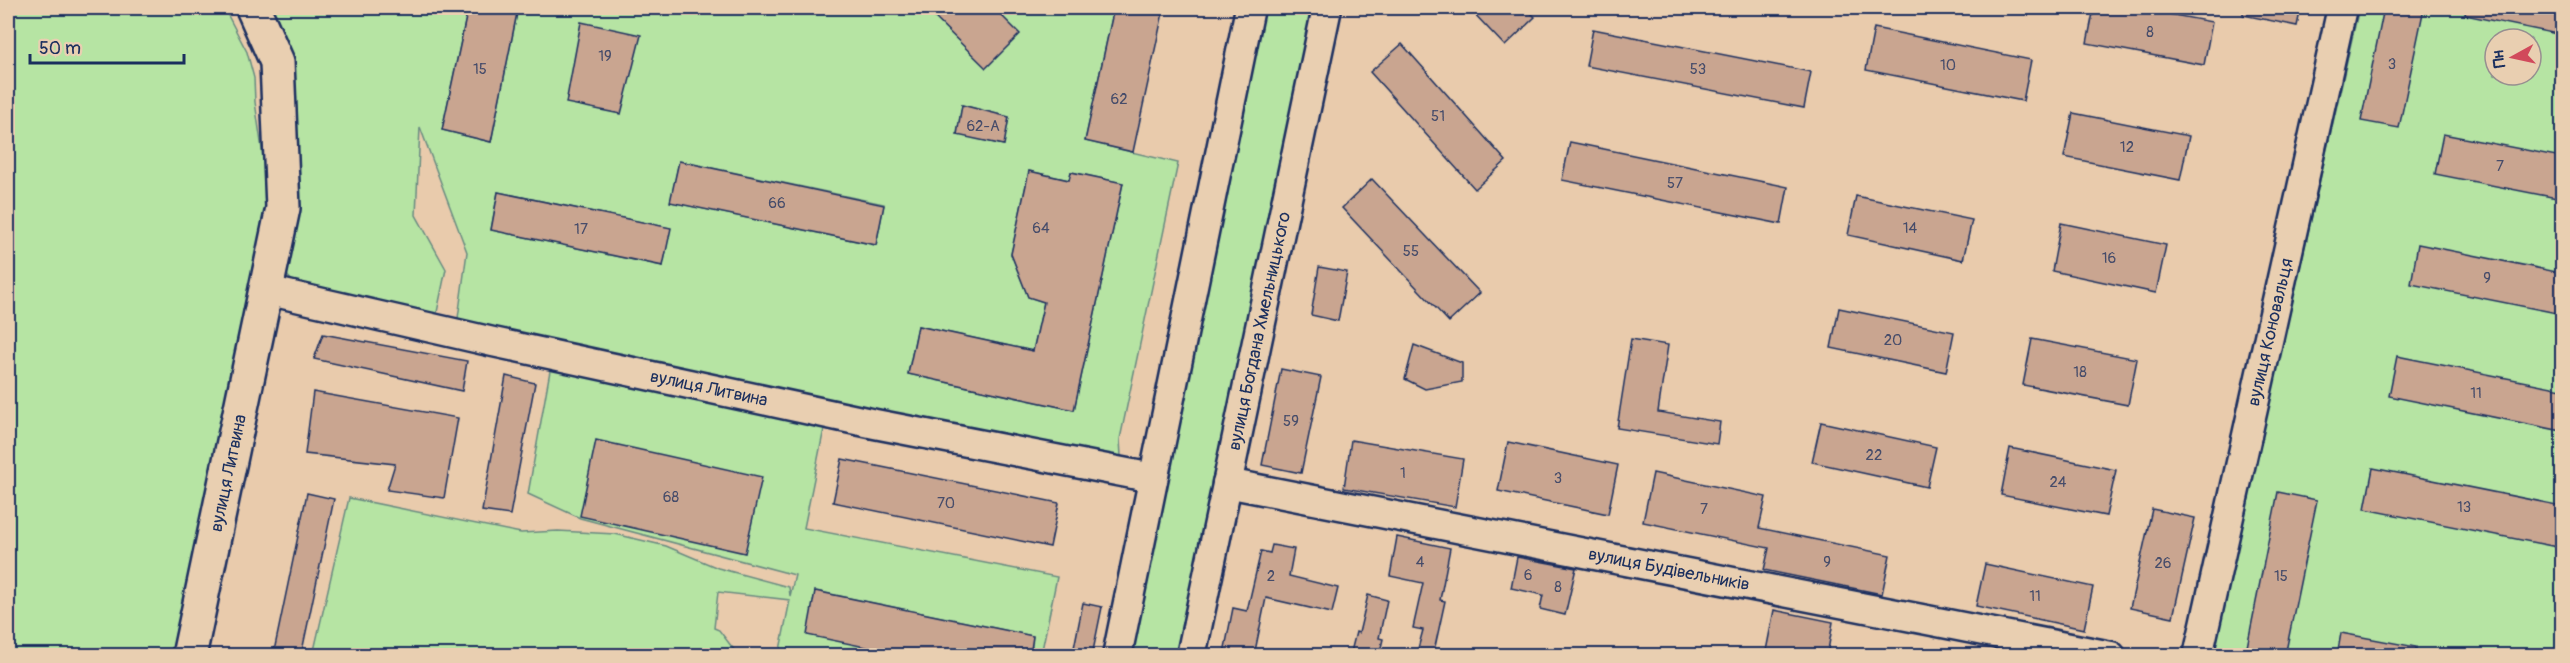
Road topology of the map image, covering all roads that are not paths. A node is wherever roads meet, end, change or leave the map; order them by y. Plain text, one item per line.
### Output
1 (254, 8) edge
2 (1250, 8) edge
3 (1327, 8) edge
4 (2342, 8) edge
5 (266, 290) junction
6 (1154, 478) junction
7 (1227, 483) junction
8 (2011, 646) edge
9 (189, 656) edge
10 (1117, 656) edge
11 (1191, 656) edge
12 (2110, 656) edge
13 (2198, 656) edge

1 - 5 main road, вулиця Литвина
2 - 6 street
3 - 7 street, вулиця Богдана Хмельницького
4 - 13 street, вулиця Коновальця
5 - 6 street, вулиця Литвина
5 - 9 main road, вулиця Литвина
6 - 10 street
7 - 8 street, вулиця Будівельників
7 - 11 street, вулиця Богдана Хмельницького
8 - 12 street, вулиця Будівельників

